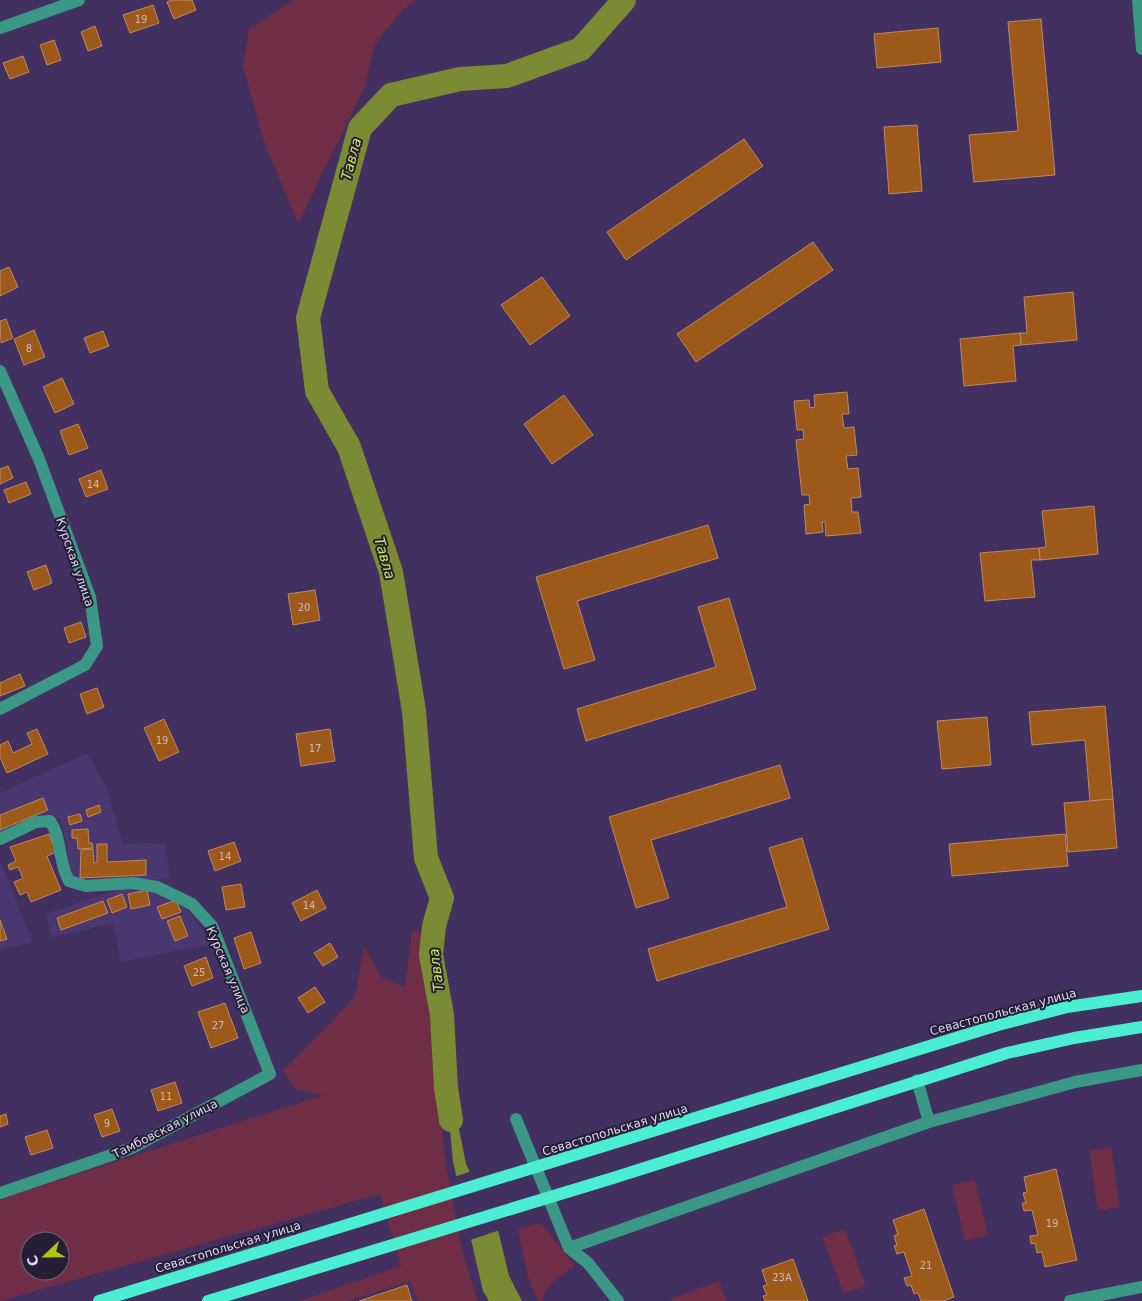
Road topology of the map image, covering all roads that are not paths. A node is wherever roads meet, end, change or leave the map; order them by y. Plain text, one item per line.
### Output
1 (79, 0) edge
2 (1138, 0) edge
3 (0, 28) edge
4 (1142, 48) edge
5 (0, 370) edge
6 (0, 709) edge
7 (0, 839) edge
8 (1142, 996) edge
9 (1142, 1027) edge
10 (1142, 1070) edge
11 (270, 1074) joint
12 (917, 1080) junction
13 (516, 1119) dead end
14 (928, 1122) junction
15 (0, 1193) edge
16 (569, 1248) junction
17 (1142, 1287) edge
18 (99, 1301) edge
19 (208, 1301) edge
20 (618, 1301) edge
21 (1070, 1301) edge

1 - 3 street
2 - 4 street
5 - 6 street, Курская улица
7 - 11 street, Курская улица
8 - 18 main road, Севастопольская улица
9 - 12 main road
10 - 14 street
11 - 15 street, Тамбовская улица
12 - 14 street
12 - 19 main road
13 - 16 street
14 - 16 street
16 - 20 street
17 - 21 street

